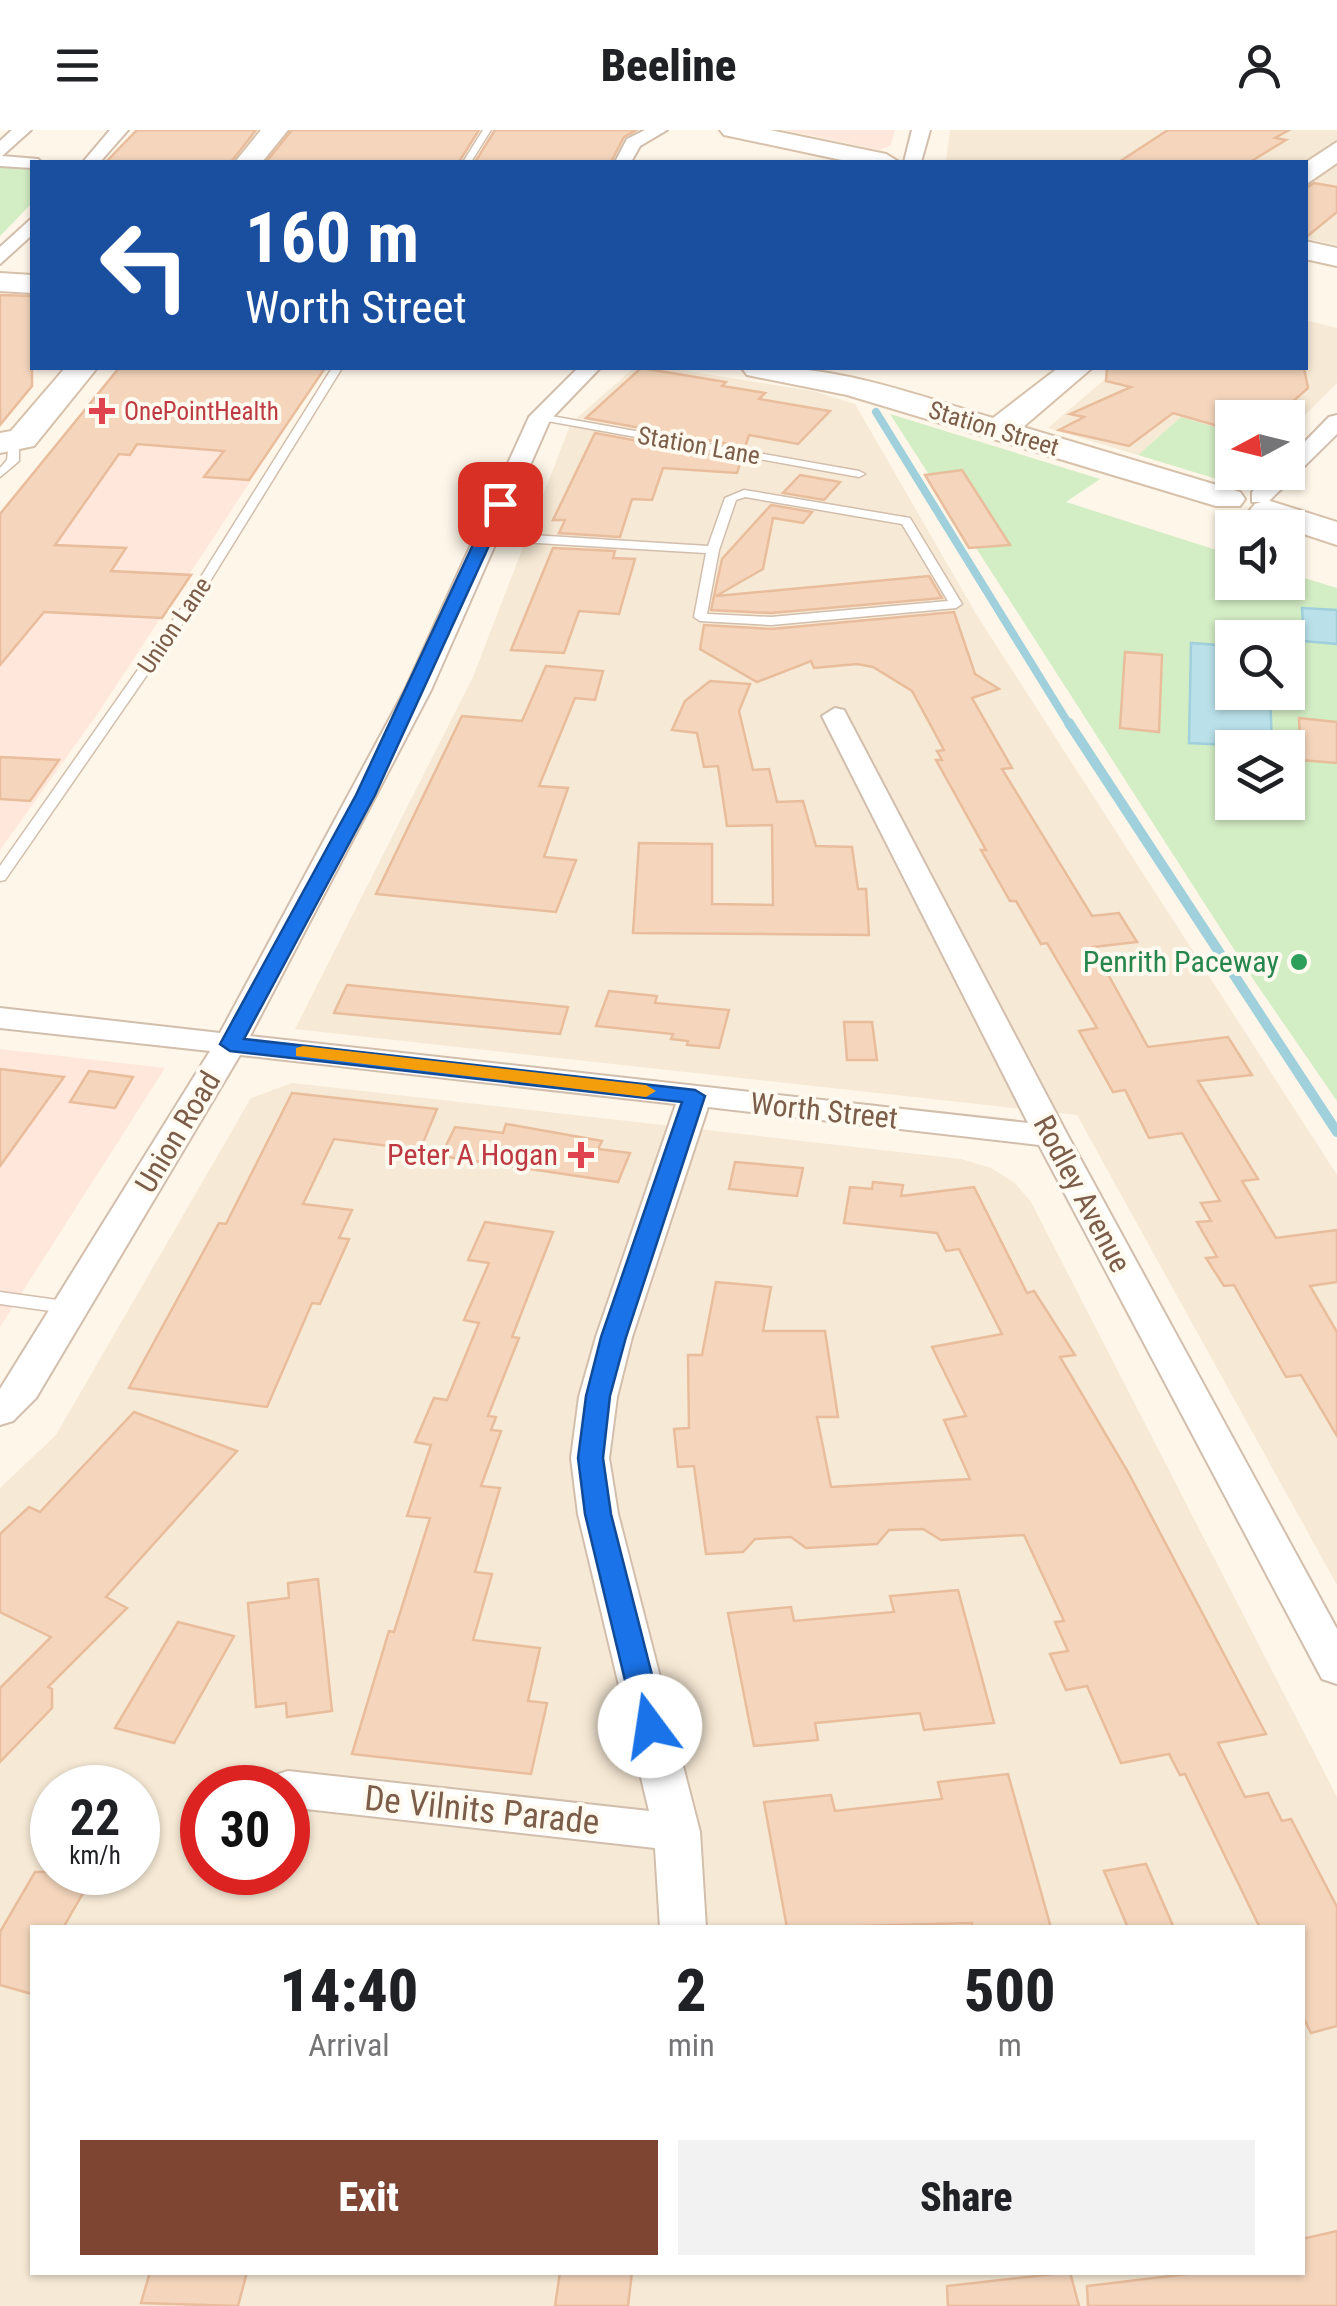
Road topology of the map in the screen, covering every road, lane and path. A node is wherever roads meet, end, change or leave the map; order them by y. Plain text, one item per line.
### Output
1 (22, 130) edge
2 (120, 130) edge
3 (275, 130) edge
4 (487, 130) edge
5 (658, 130) edge
6 (732, 130) edge
7 (921, 130) edge
8 (1337, 150) edge
9 (0, 151) edge
10 (93, 160) edge
11 (250, 160) edge
12 (468, 160) edge
13 (624, 160) edge
14 (876, 160) edge
15 (914, 160) edge
16 (0, 161) edge
17 (30, 163) edge
18 (1308, 174) edge
19 (30, 226) edge
20 (1308, 251) edge
21 (1337, 257) edge
22 (0, 258) edge
23 (0, 282) edge
24 (30, 284) edge
25 (79, 370) edge
26 (336, 370) edge
27 (588, 370) edge
28 (769, 370) edge
29 (1074, 370) edge
30 (540, 417) junction
31 (1337, 422) edge
32 (999, 430) junction
33 (4, 454) edge
34 (1305, 454) edge
35 (859, 474) dead end
36 (1266, 490) edge
37 (1252, 502) junction
38 (1337, 534) edge
39 (486, 536) junction
40 (713, 550) junction
41 (835, 716) dead end
42 (0, 877) edge
43 (0, 1018) edge
44 (230, 1044) junction
45 (695, 1096) junction
46 (1051, 1136) junction
47 (0, 1298) edge
48 (72, 1308) junction
49 (0, 1412) edge
50 (1337, 1668) edge
51 (310, 1791) edge
52 (677, 1832) junction
53 (683, 1925) edge

1 - 9 street
2 - 10 street
3 - 11 street
4 - 12 lane
5 - 13 street
6 - 14 street
7 - 15 street
8 - 18 street
16 - 17 street
19 - 22 street
20 - 21 street
23 - 24 street
25 - 33 street
26 - 42 lane, Union Lane
27 - 30 street, Union Road
28 - 32 street, Station Street
29 - 32 street
30 - 35 lane, Station Lane
30 - 39 street, Union Road
31 - 34 street
32 - 37 street, Station Street
36 - 37 street
37 - 38 street, Station Street
39 - 40 lane
39 - 44 street, Union Road
40 - 40 lane
41 - 46 street, Rodley Avenue
43 - 44 street, Worth Street
44 - 45 street, Worth Street
44 - 48 street, Union Road
45 - 46 street, Worth Street
45 - 52 street
46 - 50 street, Rodley Avenue
47 - 48 lane
48 - 49 street, Union Road
51 - 52 street, De Vilnits Parade
52 - 53 street

